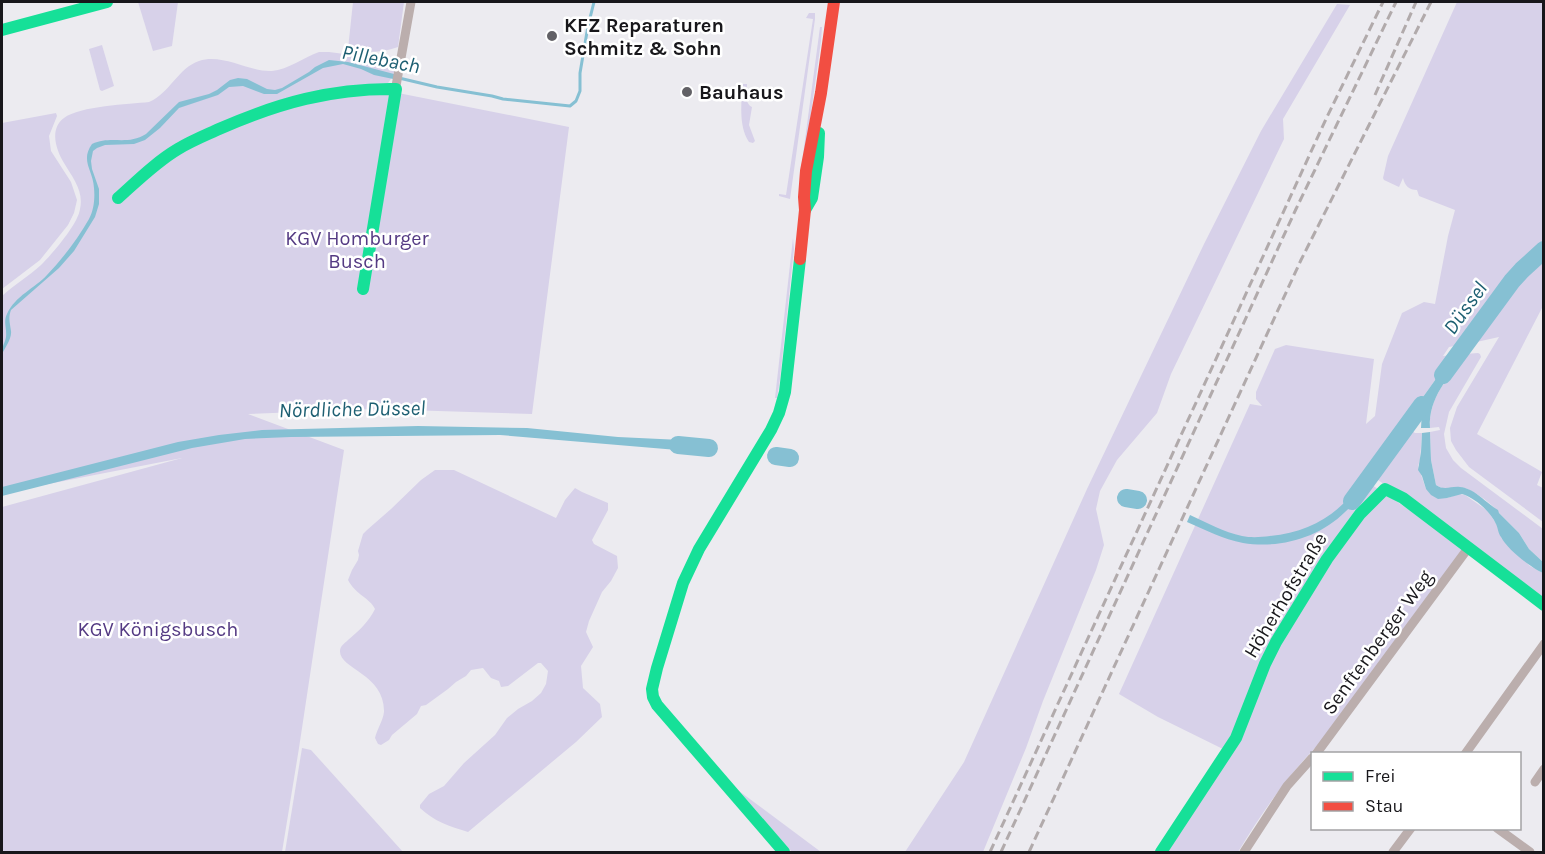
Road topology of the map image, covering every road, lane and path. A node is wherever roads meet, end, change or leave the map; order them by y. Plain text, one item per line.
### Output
1 (107, 2) edge
2 (411, 2) edge
3 (834, 2) edge
4 (2, 30) edge
5 (396, 87) junction
6 (117, 198) dead end
7 (363, 289) dead end
8 (1466, 551) dead end
9 (1544, 605) edge
10 (1544, 644) edge
11 (1317, 752) edge
12 (1466, 752) edge
13 (1311, 759) edge
14 (1544, 769) edge
15 (1535, 782) dead end
16 (1409, 830) edge
17 (1500, 830) edge
18 (784, 852) edge
19 (1161, 852) edge
20 (1244, 852) edge
21 (1393, 852) edge
22 (1530, 852) edge

1 - 4 street
2 - 5 street
3 - 18 street
5 - 6 street
5 - 7 street
8 - 11 street, Senftenberger Weg
9 - 19 street, Höherhofstraße
10 - 12 street
13 - 20 street
14 - 15 street
16 - 21 street
17 - 22 street

